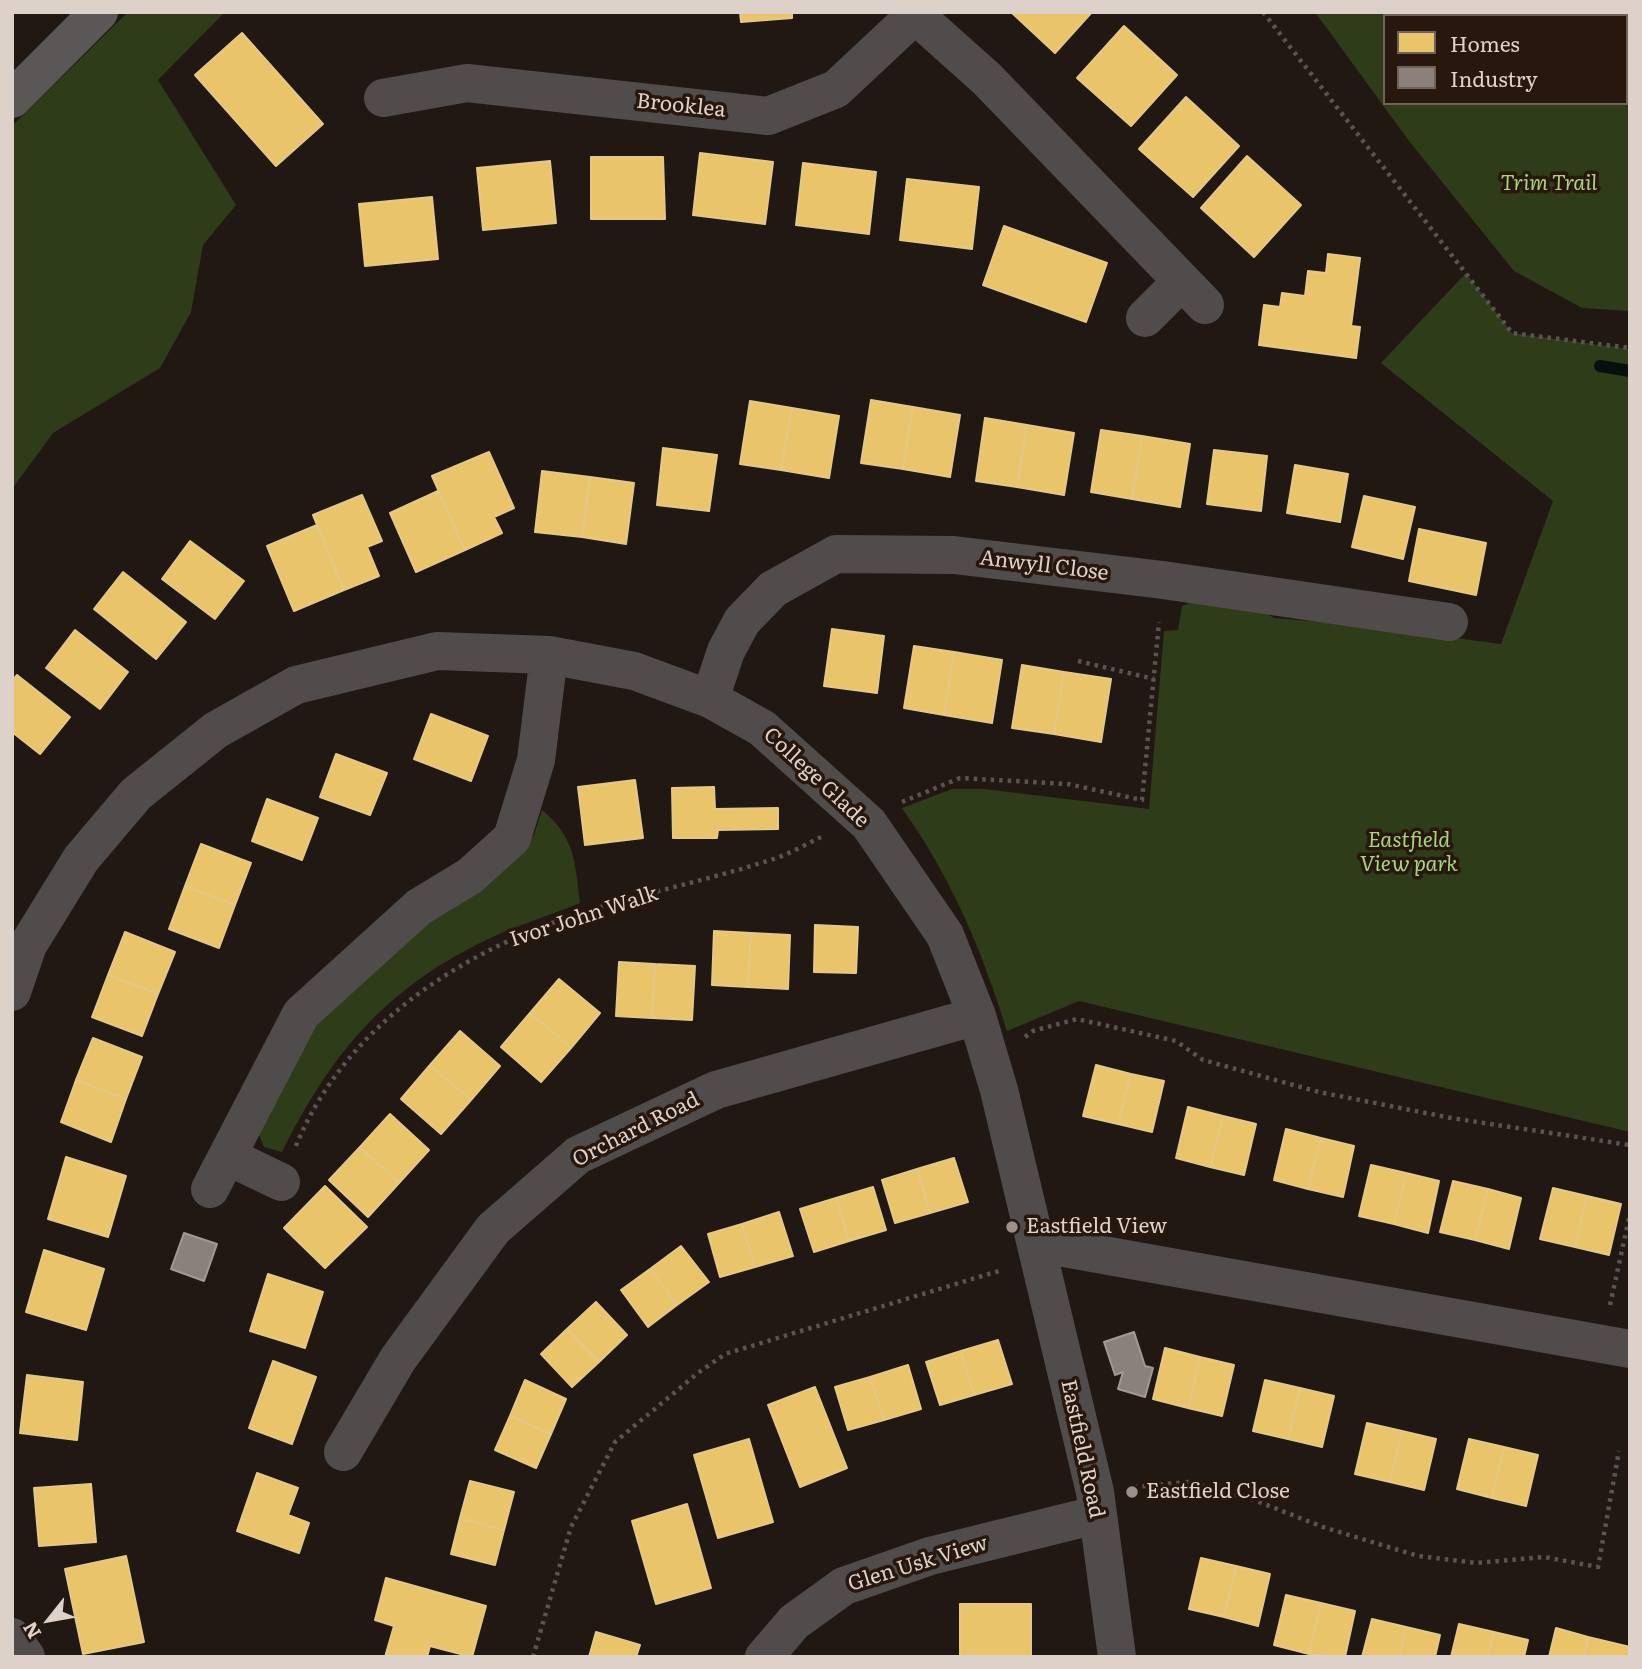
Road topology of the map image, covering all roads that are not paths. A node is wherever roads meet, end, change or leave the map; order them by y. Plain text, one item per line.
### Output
1 (99, 12) edge
2 (914, 13) edge
3 (12, 99) edge
4 (405, 105) dead end
5 (1145, 318) dead end
6 (1449, 622) dead end
7 (549, 655) junction
8 (710, 699) junction
9 (12, 992) edge
10 (977, 1016) junction
11 (281, 1182) road end
12 (1038, 1251) junction
13 (1616, 1346) edge
14 (343, 1452) dead end
15 (1096, 1503) junction
16 (12, 1637) edge
17 (26, 1657) edge
18 (764, 1657) edge
19 (1117, 1657) edge

1 - 3 main road
2 - 4 street, Brooklea
2 - 5 street, Brooklea
6 - 8 street, Anwyll Close
7 - 8 street, College Glade
7 - 9 street, College Glade
7 - 11 street
8 - 10 street, College Glade
10 - 12 street, College Glade
10 - 14 street, Orchard Road
12 - 13 street
12 - 15 street, Eastfield Road
15 - 18 street, Glen Usk View
15 - 19 street, Eastfield Road
16 - 17 street

